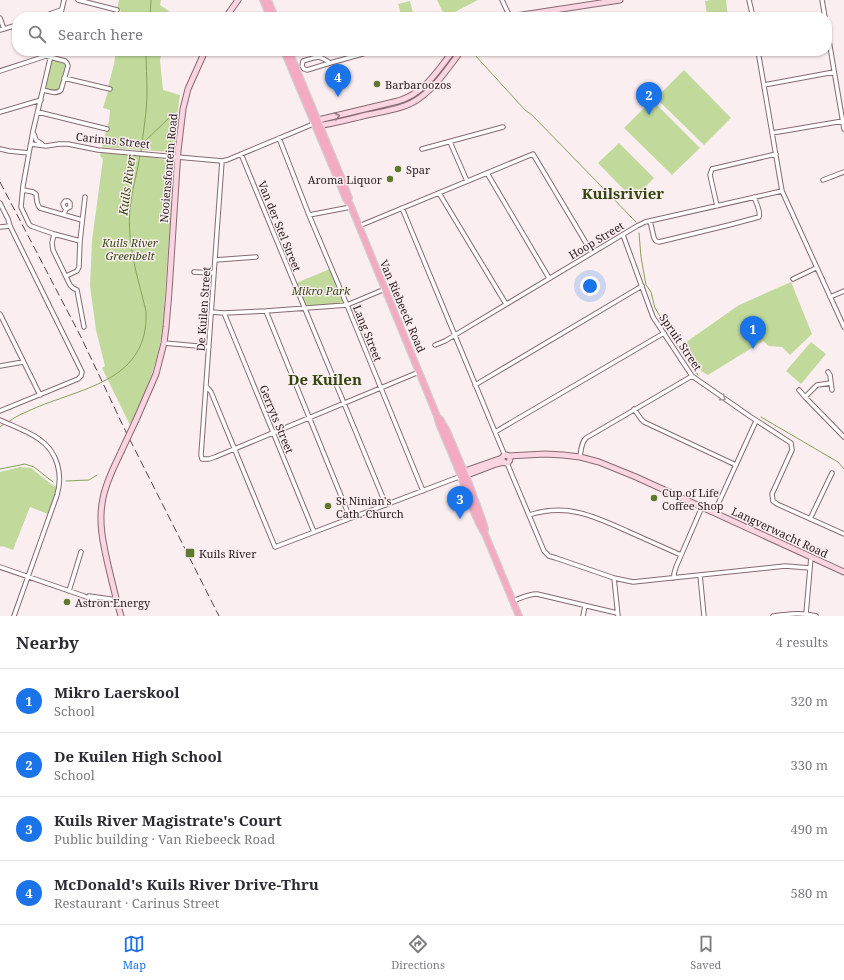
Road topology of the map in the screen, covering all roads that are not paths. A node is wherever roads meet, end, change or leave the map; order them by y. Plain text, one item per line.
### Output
1 (64, 0) edge
2 (78, 0) edge
3 (233, 0) edge
4 (238, 0) edge
5 (263, 0) edge
6 (268, 0) edge
7 (502, 0) edge
8 (620, 0) edge
9 (750, 0) edge
10 (822, 0) edge
11 (593, 2) edge
12 (62, 10) joint
13 (117, 10) dead end
14 (56, 12) edge
15 (227, 12) edge
16 (228, 12) edge
17 (268, 12) edge
18 (273, 12) edge
19 (508, 12) edge
20 (538, 12) edge
21 (752, 12) edge
22 (824, 12) edge
23 (0, 18) edge
24 (12, 27) edge
25 (2, 30) edge
26 (203, 56) edge
27 (205, 56) edge
28 (286, 56) edge
29 (291, 56) edge
30 (355, 56) edge
31 (449, 56) edge
32 (457, 56) edge
33 (759, 56) edge
34 (831, 56) edge
35 (51, 57) junction
36 (292, 59) junction
37 (304, 61) junction
38 (330, 63) junction
39 (198, 69) junction
40 (0, 71) edge
41 (834, 72) junction
42 (64, 78) junction
43 (764, 85) junction
44 (110, 89) dead end
45 (43, 90) junction
46 (41, 100) junction
47 (0, 112) edge
48 (38, 112) junction
49 (843, 121) junction
50 (316, 124) junction
51 (503, 127) dead end
52 (107, 129) dead end
53 (844, 129) edge
54 (33, 131) junction
55 (772, 133) junction
56 (279, 138) junction
57 (450, 142) junction
58 (31, 144) junction
59 (50, 145) junction
60 (0, 149) edge
61 (422, 150) dead end
62 (29, 153) junction
63 (241, 154) junction
64 (776, 154) junction
65 (178, 157) junction
66 (222, 161) junction
67 (844, 172) edge
68 (487, 173) junction
69 (823, 180) dead end
70 (467, 181) junction
71 (23, 190) junction
72 (782, 190) junction
73 (439, 193) junction
74 (85, 197) dead end
75 (754, 197) junction
76 (0, 203) edge
77 (350, 206) junction
78 (717, 206) junction
79 (402, 208) junction
80 (66, 209) dead end
81 (64, 214) junction
82 (309, 215) junction
83 (82, 220) junction
84 (650, 222) junction
85 (10, 226) junction
86 (359, 226) junction
87 (0, 227) edge
88 (54, 234) junction
89 (623, 235) junction
90 (80, 241) junction
91 (592, 253) junction
92 (256, 257) dead end
93 (215, 260) junction
94 (816, 268) junction
95 (194, 272) dead end
96 (214, 273) junction
97 (66, 276) junction
98 (549, 278) junction
99 (793, 279) dead end
100 (642, 286) junction
101 (385, 289) junction
102 (844, 291) edge
103 (830, 297) junction
104 (506, 304) junction
105 (348, 305) junction
106 (305, 309) junction
107 (266, 311) junction
108 (212, 312) junction
109 (224, 313) junction
110 (0, 314) edge
111 (2, 323) edge
112 (84, 327) dead end
113 (844, 327) edge
114 (664, 334) junction
115 (454, 335) junction
116 (164, 343) junction
117 (435, 346) dead end
118 (209, 347) junction
119 (24, 362) junction
120 (0, 366) edge
121 (419, 372) junction
122 (828, 372) dead end
123 (692, 376) junction
124 (831, 383) junction
125 (475, 385) junction
126 (206, 386) junction
127 (381, 389) junction
128 (799, 390) dead end
129 (832, 390) dead end
130 (40, 395) junction
131 (805, 397) junction
132 (344, 404) junction
133 (634, 409) junction
134 (0, 412) edge
135 (308, 418) junction
136 (0, 420) edge
137 (756, 421) junction
138 (495, 432) junction
139 (273, 433) junction
140 (844, 437) edge
141 (235, 449) junction
142 (580, 457) junction
143 (506, 459) junction
144 (736, 465) junction
145 (832, 473) dead end
146 (461, 475) junction
147 (424, 491) junction
148 (386, 505) junction
149 (702, 507) junction
150 (714, 513) junction
151 (529, 515) junction
152 (350, 518) junction
153 (810, 519) junction
154 (314, 532) junction
155 (844, 534) edge
156 (81, 552) dead end
157 (681, 555) junction
158 (811, 557) junction
159 (0, 567) edge
160 (810, 568) junction
161 (844, 572) edge
162 (700, 575) junction
163 (28, 577) junction
164 (614, 578) junction
165 (674, 578) junction
166 (69, 591) junction
167 (512, 601) junction
168 (117, 602) junction
169 (586, 606) junction
170 (618, 614) edge
171 (806, 614) junction
172 (784, 615) edge
173 (14, 616) edge
174 (121, 616) edge
175 (519, 616) edge
176 (583, 616) edge
177 (704, 616) edge
178 (773, 616) edge
179 (816, 616) edge

1 - 12 street
2 - 13 street
3 - 15 street
4 - 16 street
5 - 17 main road
6 - 18 main road
7 - 19 street
8 - 11 street
9 - 21 street
10 - 22 street
11 - 20 street
12 - 14 street
23 - 25 street
24 - 25 street
26 - 39 street, Nooiensfontein Road
27 - 39 street, Nooiensfontein Road
28 - 50 main road, Van Riebeeck Road
29 - 36 main road, Van Riebeeck Road
30 - 38 street
50 -> 31 street, Carinus Street
32 - 50 street, Carinus Street
33 - 43 street
34 - 41 street
35 - 40 street
35 - 42 street
35 - 45 street
36 - 37 street
36 - 50 main road, Van Riebeeck Road
37 - 38 street
37 - 38 street
39 - 65 street, Nooiensfontein Road
41 - 43 street
41 - 49 street
42 - 44 street
42 - 45 street
43 - 55 street
45 - 46 street
46 - 47 street
46 - 48 street
48 - 52 street
48 - 54 street
49 - 53 street
49 - 55 street
50 - 56 street, Carinus Street
50 - 77 main road, Van Riebeeck Road
51 - 57 street
54 - 58 street
54 - 59 street
55 - 64 street
56 - 63 street, Carinus Street
56 - 82 street, Lang Street
57 - 61 street
57 - 70 street
58 - 59 street, Carinus Street
58 - 62 street
59 - 65 street, Carinus Street
60 - 62 street
62 - 71 street
63 - 66 street, Carinus Street
63 - 106 street, Van der Stel Street
64 - 72 street
64 - 78 street
65 - 66 street, Carinus Street
65 - 116 street, Nooiensfontein Road
66 - 93 street, De Kuilen Street
67 - 69 street
68 - 70 street
68 - 91 street
68 - 98 street
70 - 73 street
71 - 81 street
71 - 88 street
72 - 75 street, Hoop Street
72 - 94 street
73 - 79 street
73 - 104 street
74 - 83 street
75 - 78 street, Hoop Street
75 - 84 street
76 - 85 street
77 - 82 street
77 - 86 main road, Van Riebeeck Road
78 - 84 street, Hoop Street
79 - 86 street
79 - 115 street
80 - 81 street
81 - 83 street
82 - 105 street, Lang Street
83 - 90 street
84 - 89 street, Hoop Street
85 - 87 street
85 - 130 street
86 - 101 main road, Van Riebeeck Road
88 - 90 street
88 - 97 street
89 - 91 street, Hoop Street
89 - 100 street, Spruit Street
90 - 97 street
91 - 98 street, Hoop Street
92 - 93 street
93 - 96 street, De Kuilen Street
94 - 99 street
94 - 103 street
95 - 96 street
96 - 108 street, De Kuilen Street
97 - 112 street
98 - 104 street, Hoop Street
100 - 114 street, Spruit Street
100 - 125 street
101 - 105 street
101 - 121 main road, Van Riebeeck Road
102 - 103 street
103 - 113 street
104 - 115 street, Hoop Street
105 - 106 street
105 - 127 street, Lang Street
106 - 107 street
106 - 132 street, Van der Stel Street
107 - 109 street
107 - 135 street
108 - 109 street
108 - 118 street, De Kuilen Street
109 - 139 street, Gerryts Street
110 - 111 street
111 - 119 street
114 - 123 street, Spruit Street
114 - 138 street
115 - 117 street, Hoop Street
115 - 125 street
116 - 118 street
116 - 168 street, Nooiensfontein Road, bridge
118 - 126 street, De Kuilen Street
119 - 120 street
119 - 130 street
121 - 127 street
121 - 146 main road, Van Riebeeck Road
122 - 124 street
123 - 133 street
123 -> 137 street, Spruit Street
124 - 129 street
124 - 131 street
125 - 138 street
126 - 141 street
126 - 141 street, De Kuilen Street
127 - 132 street
127 - 147 street, Lang Street
128 - 131 street
130 - 134 street
131 - 140 street
132 - 135 street
132 - 148 street, Van der Stel Street
133 - 142 street
133 - 144 street
135 - 139 street
135 - 152 street
136 - 163 street
137 - 144 street
137 - 153 street, Spruit Street
138 - 143 street
139 - 141 street
139 - 154 street, Gerryts Street
141 - 154 street
142 - 143 street, Langverwacht Road
142 - 149 street, Langverwacht Road
143 - 146 street, Langverwacht Road
143 - 151 street
144 - 150 street
145 - 153 street
146 - 147 street
146 - 167 main road, Van Riebeeck Road
147 - 148 street
148 - 152 street
149 - 150 street, Langverwacht Road
149 - 157 street
150 - 158 street, Langverwacht Road
151 - 157 street
151 - 164 street
152 - 154 street
153 - 155 street
156 - 166 street
157 - 165 street
158 - 160 street
158 - 161 street, Langverwacht Road
159 - 163 street
160 - 162 street
160 - 171 street
162 - 165 street
162 - 177 street
163 - 166 street
163 - 173 street
164 - 165 street
164 - 170 street
166 - 168 street
167 - 169 street
167 - 175 main road, Van Riebeeck Road
168 - 174 street, Nooiensfontein Road
169 - 170 street
169 - 176 street
171 - 172 street
171 - 179 street
172 - 178 street

